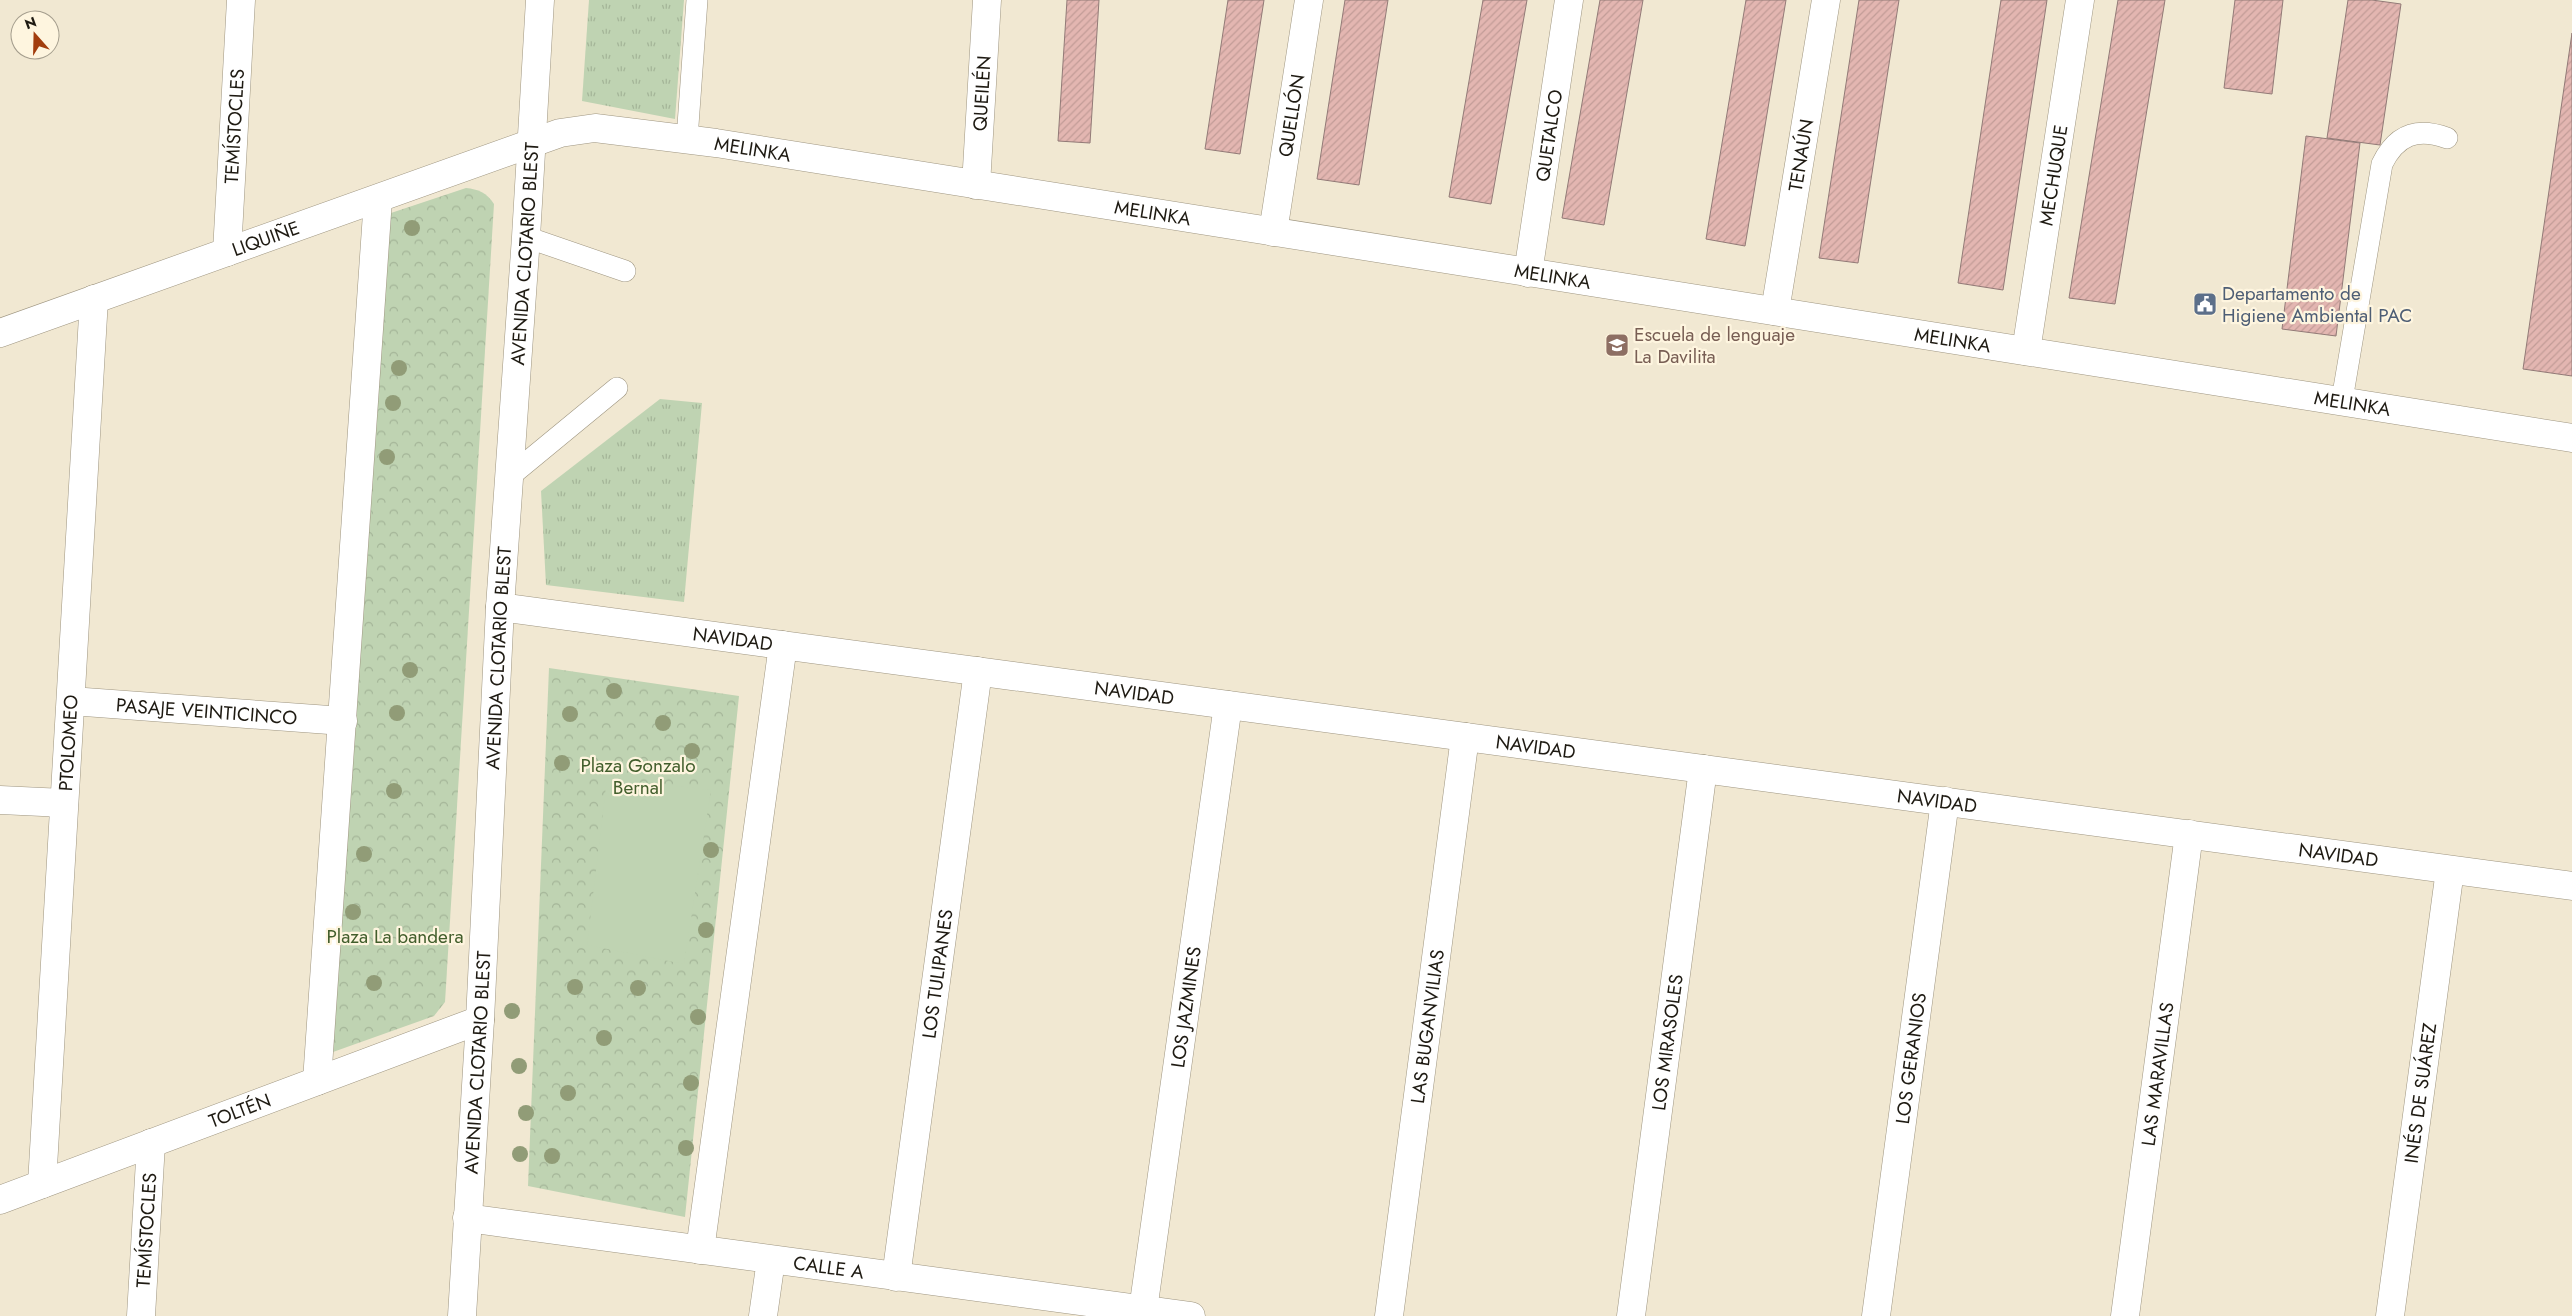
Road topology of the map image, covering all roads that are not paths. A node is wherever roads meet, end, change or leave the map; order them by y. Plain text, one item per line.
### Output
1 (241, 0) edge
2 (540, 0) edge
3 (698, 0) edge
4 (987, 0) edge
5 (1309, 0) edge
6 (1570, 0) edge
7 (1826, 0) edge
8 (2080, 0) edge
9 (2447, 138) dead end
10 (687, 139) junction
11 (532, 143) junction
12 (976, 185) junction
13 (378, 199) junction
14 (1273, 232) junction
15 (526, 237) junction
16 (227, 252) junction
17 (625, 271) dead end
18 (1528, 273) junction
19 (94, 299) junction
20 (1775, 311) junction
21 (0, 333) edge
22 (2026, 351) junction
23 (617, 388) dead end
24 (2342, 400) junction
25 (2572, 438) edge
26 (509, 477) junction
27 (500, 607) junction
28 (783, 645) junction
29 (978, 671) junction
30 (71, 701) junction
31 (1228, 705) junction
32 (343, 721) junction
33 (1465, 737) junction
34 (1703, 768) junction
35 (0, 800) edge
36 (1945, 801) junction
37 (64, 804) junction
38 (2189, 834) junction
39 (2450, 870) junction
40 (2572, 886) edge
41 (480, 1020) junction
42 (317, 1081) junction
43 (151, 1143) junction
44 (42, 1184) junction
45 (0, 1200) edge
46 (467, 1218) junction
47 (700, 1250) junction
48 (771, 1260) junction
49 (896, 1277) junction
50 (1143, 1310) junction
51 (141, 1316) edge
52 (462, 1316) edge
53 (763, 1316) edge
54 (1191, 1316) edge
55 (1389, 1316) edge
56 (1631, 1316) edge
57 (1876, 1316) edge
58 (2125, 1316) edge
59 (2390, 1316) edge

1 - 16 street, TEMÍSTOCLES
2 - 11 street, AVENIDA CLOTARIO BLEST
3 - 10 lane
4 - 12 street, QUEILÉN
5 - 14 street, QUELLÓN
6 - 18 street, QUETALCO
7 - 20 street, TENAÚN
8 - 22 street, MECHUQUE
9 - 24 lane
10 - 11 street, MELINKA
10 - 12 street, MELINKA
11 - 13 street, LIQUIÑE
11 - 15 street, AVENIDA CLOTARIO BLEST
12 - 14 street, MELINKA
13 - 16 street, LIQUIÑE
13 - 32 street
14 - 18 street, MELINKA
15 - 17 lane
15 - 26 street, AVENIDA CLOTARIO BLEST
16 - 19 street, LIQUIÑE
18 - 20 street, MELINKA
19 - 21 street, LIQUIÑE
19 - 30 street, PTOLOMEO
20 - 22 street, MELINKA
22 - 24 street, MELINKA
23 - 26 lane
24 - 25 street, MELINKA
26 - 27 street, AVENIDA CLOTARIO BLEST
27 - 28 street, NAVIDAD
27 - 41 street, AVENIDA CLOTARIO BLEST
28 - 29 street, NAVIDAD
28 - 47 street
29 - 31 street, NAVIDAD
29 - 49 street, LOS TULIPANES
30 - 32 street, PASAJE VEINTICINCO
30 - 37 street, PTOLOMEO
31 - 33 street, NAVIDAD
31 - 50 street, LOS JAZMINES
32 - 42 street
33 - 34 street, NAVIDAD
33 - 55 street, LAS BUGANVILIAS
34 - 36 street, NAVIDAD
34 - 56 street, LOS MIRASOLES
35 - 37 street
36 - 38 street, NAVIDAD
36 - 57 street, LOS GERANIOS
37 - 44 street, PTOLOMEO
38 - 39 street, NAVIDAD
38 - 58 street, LAS MARAVILLAS
39 - 40 street, NAVIDAD
39 - 59 street, INÉS DE SUÁREZ
41 - 42 street, TOLTÉN
41 - 46 street, AVENIDA CLOTARIO BLEST
42 - 43 street, TOLTÉN
43 - 44 street, TOLTÉN
43 - 51 street, TEMÍSTOCLES
44 - 45 street, TOLTÉN
46 - 47 street, CALLE A
46 - 52 street, AVENIDA CLOTARIO BLEST
47 - 48 street, CALLE A
48 - 49 street, CALLE A
48 - 53 street
49 - 50 street, CALLE A
50 - 54 street, CALLE A

